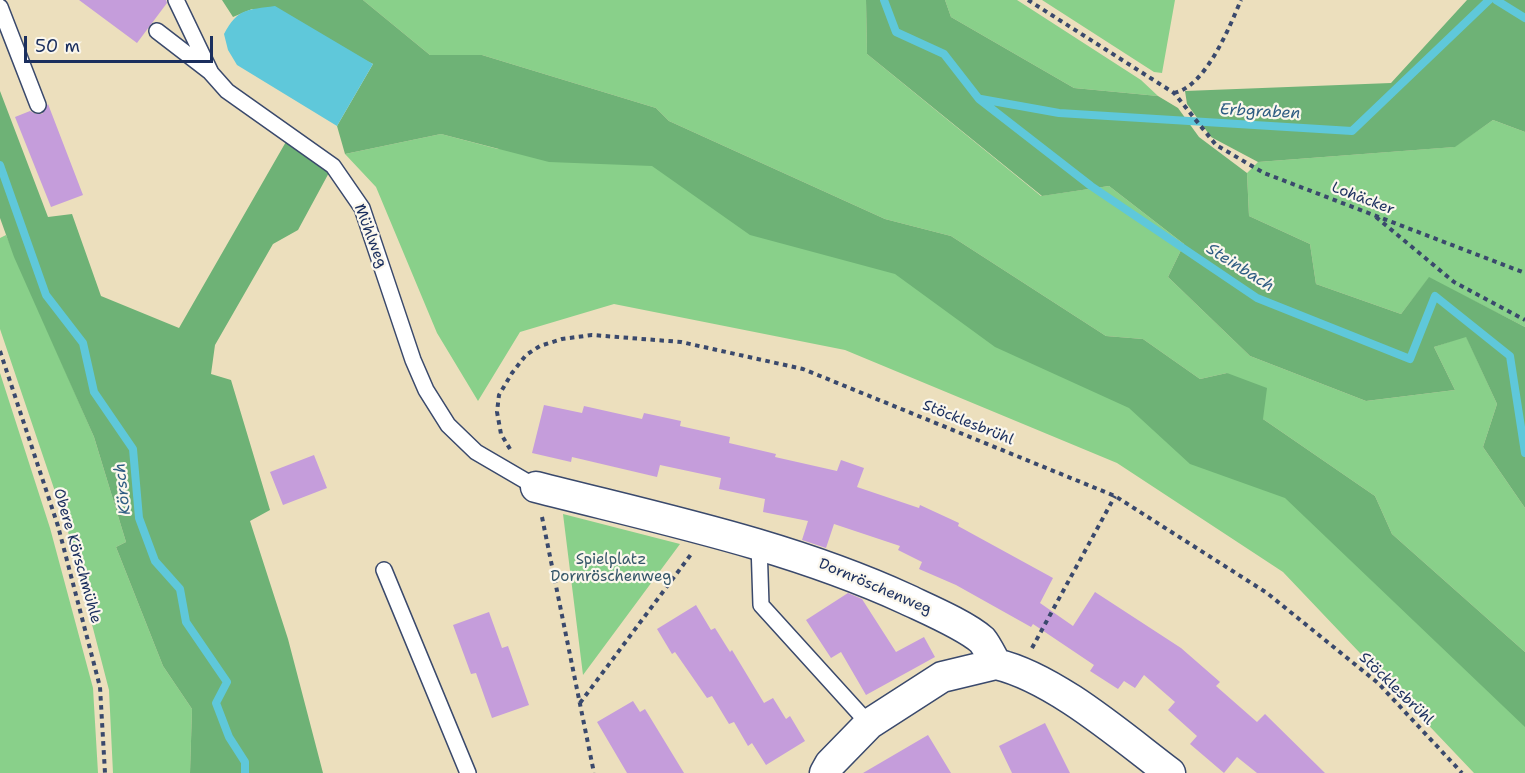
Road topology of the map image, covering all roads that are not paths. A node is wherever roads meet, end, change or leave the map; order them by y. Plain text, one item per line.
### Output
1 (176, 0) edge
2 (0, 7) edge
3 (157, 31) dead end
4 (211, 73) junction
5 (38, 105) dead end
6 (536, 487) joint
7 (759, 544) junction
8 (384, 570) dead end
9 (1008, 667) junction
10 (869, 724) junction
11 (468, 773) edge
12 (825, 773) edge
13 (1170, 773) edge

1 - 4 lane, Mühlweg
2 - 5 lane
3 - 4 lane
4 - 6 lane, Mühlweg
6 - 7 street, Dornröschenweg
7 - 9 street, Dornröschenweg
7 - 10 lane
8 - 11 lane
9 - 10 street
9 - 13 street, Dornröschenweg
10 - 12 street

